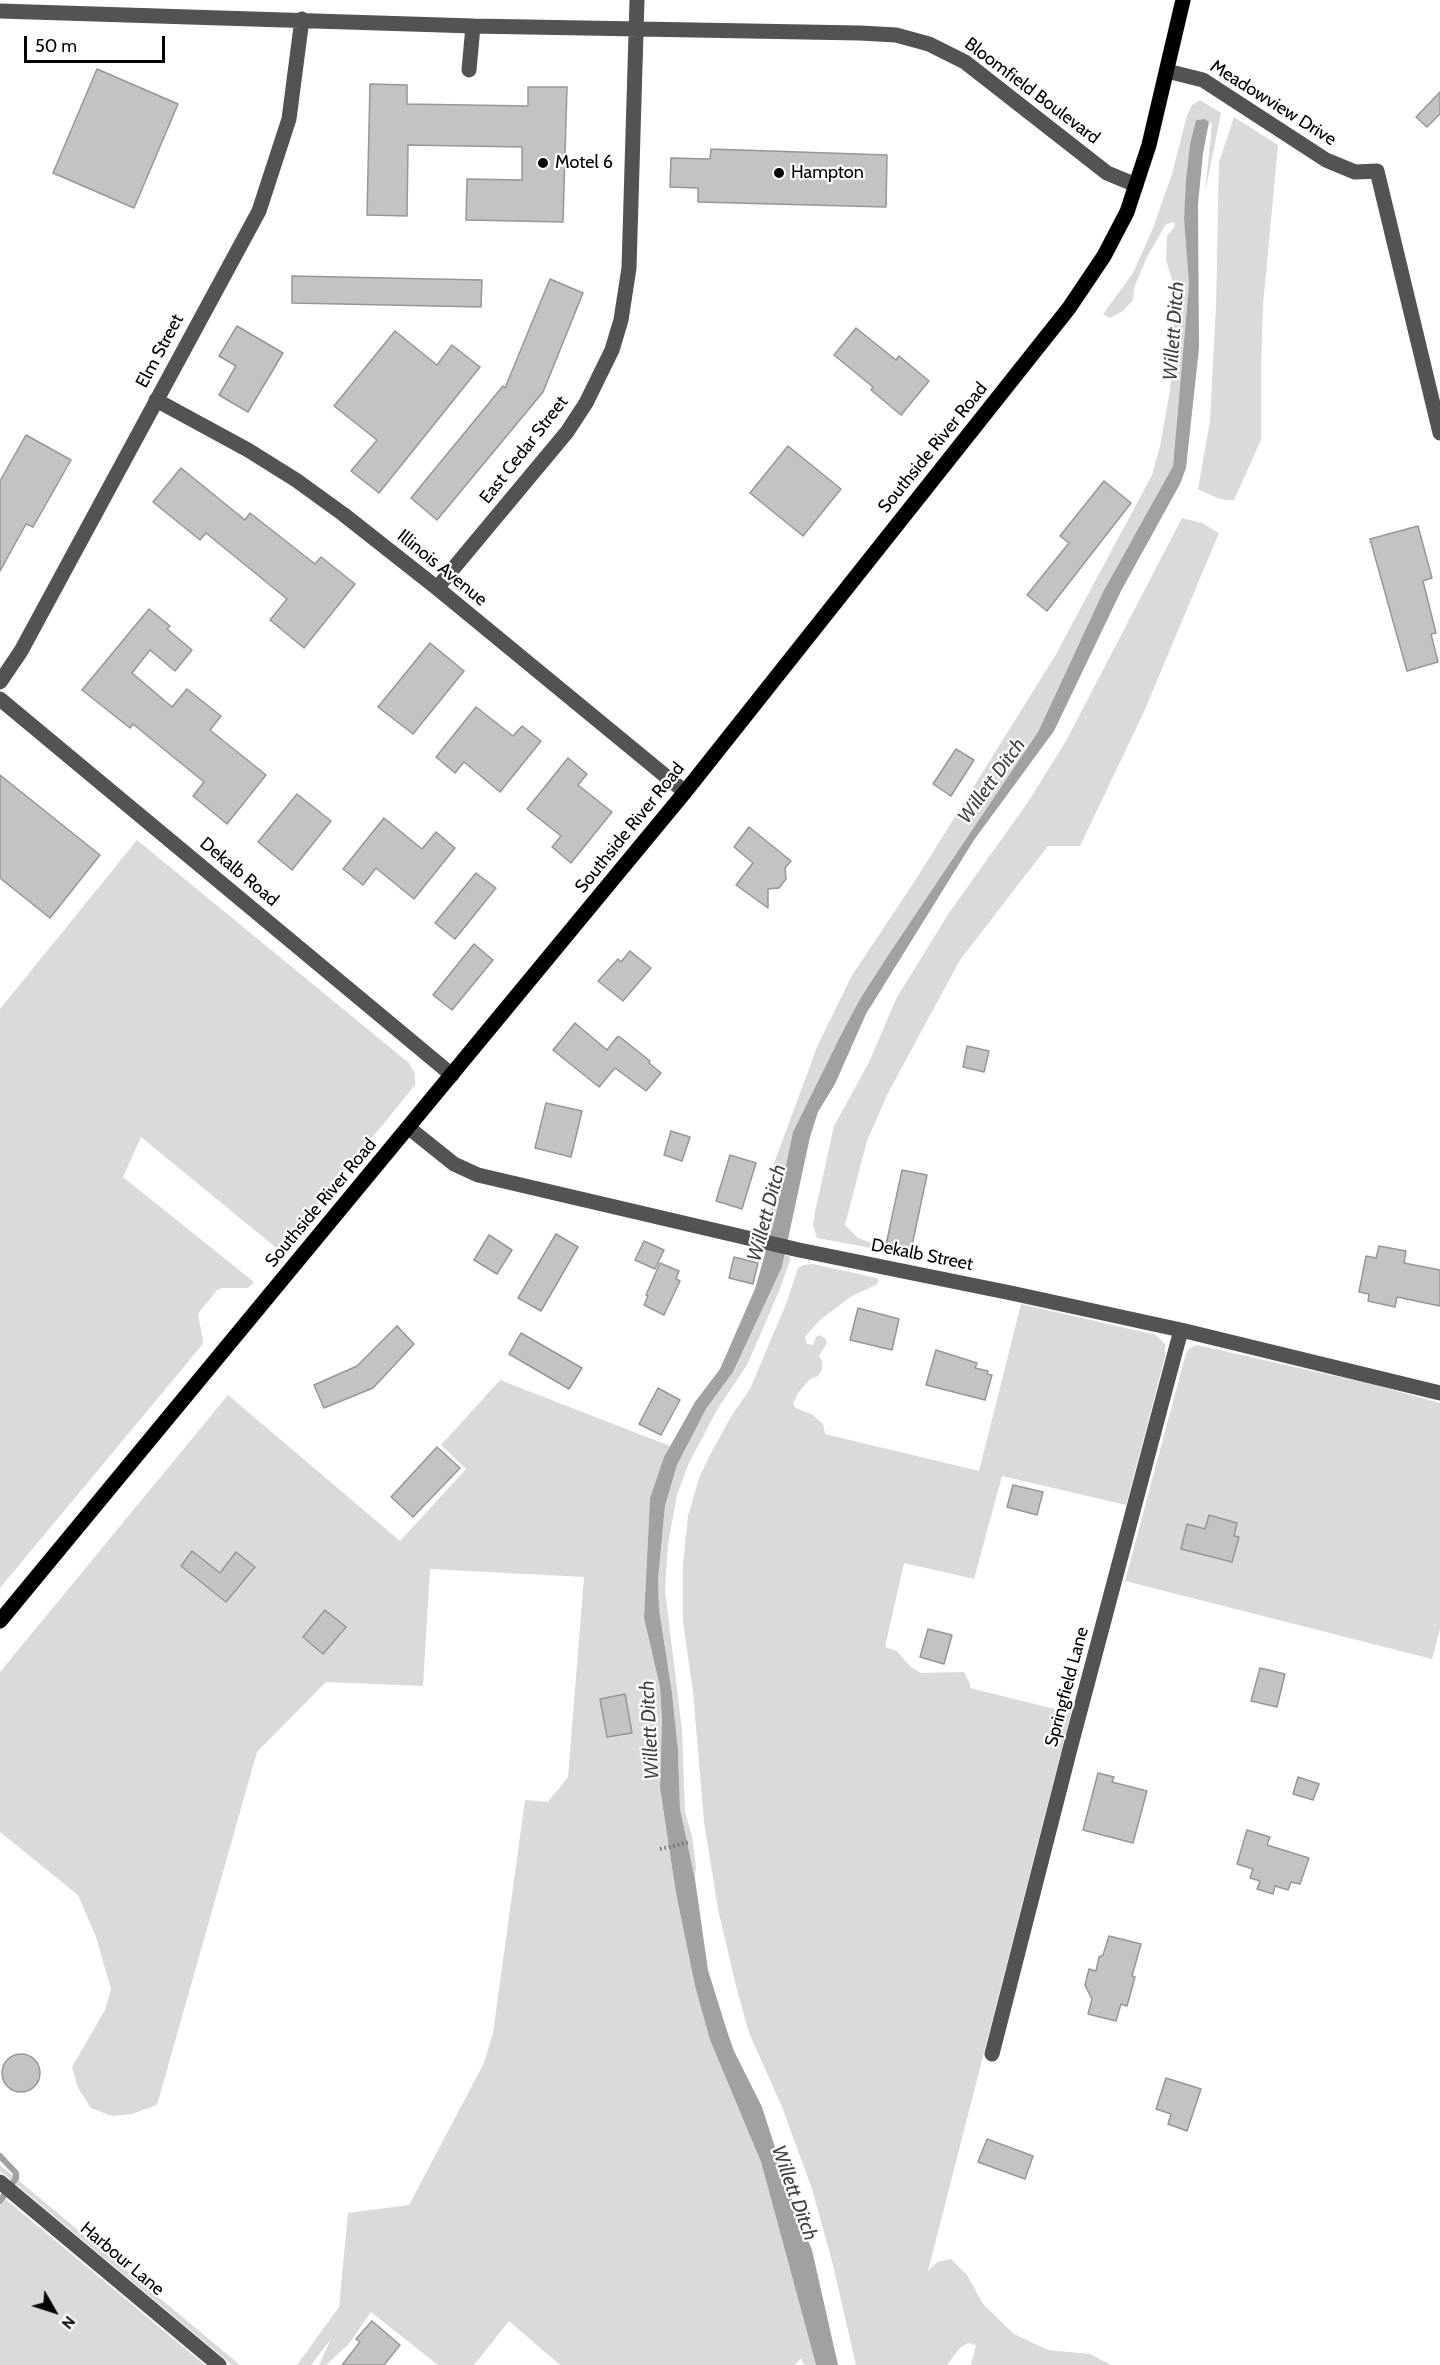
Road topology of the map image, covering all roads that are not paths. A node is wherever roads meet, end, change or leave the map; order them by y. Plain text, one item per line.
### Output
1 (637, 0) edge
2 (1183, 0) edge
3 (0, 10) edge
4 (302, 19) junction
5 (473, 26) junction
6 (636, 28) junction
7 (469, 70) dead end
8 (1167, 71) junction
9 (1136, 185) junction
10 (156, 400) junction
11 (1440, 433) edge
12 (437, 588) junction
13 (0, 682) edge
14 (0, 699) edge
15 (685, 792) junction
16 (452, 1075) junction
17 (409, 1128) junction
18 (1181, 1330) junction
19 (1440, 1393) edge
20 (0, 1621) edge
21 (992, 2054) dead end
22 (0, 2182) edge
23 (219, 2365) edge

1 - 6 street, East Cedar Street
2 - 8 main road, Southside River Road
3 - 4 street, Bloomfield Boulevard
4 - 5 street, Bloomfield Boulevard
4 - 10 street, Elm Street
5 - 6 street, Bloomfield Boulevard
5 - 7 street
6 - 9 street, Bloomfield Boulevard
6 - 12 street, East Cedar Street
8 - 9 main road, Southside River Road
8 - 11 street, Meadowview Drive
9 - 15 main road, Southside River Road
10 - 12 street, Illinois Avenue
10 - 13 street, Elm Street
12 - 15 street, Illinois Avenue
14 - 16 street, Dekalb Road
15 - 16 main road, Southside River Road
16 - 17 main road, Southside River Road
17 - 18 street, Dekalb Street
17 - 20 main road, Southside River Road
18 - 19 street, Dekalb Street
18 - 21 street, Springfield Lane
22 - 23 street, Harbour Lane

